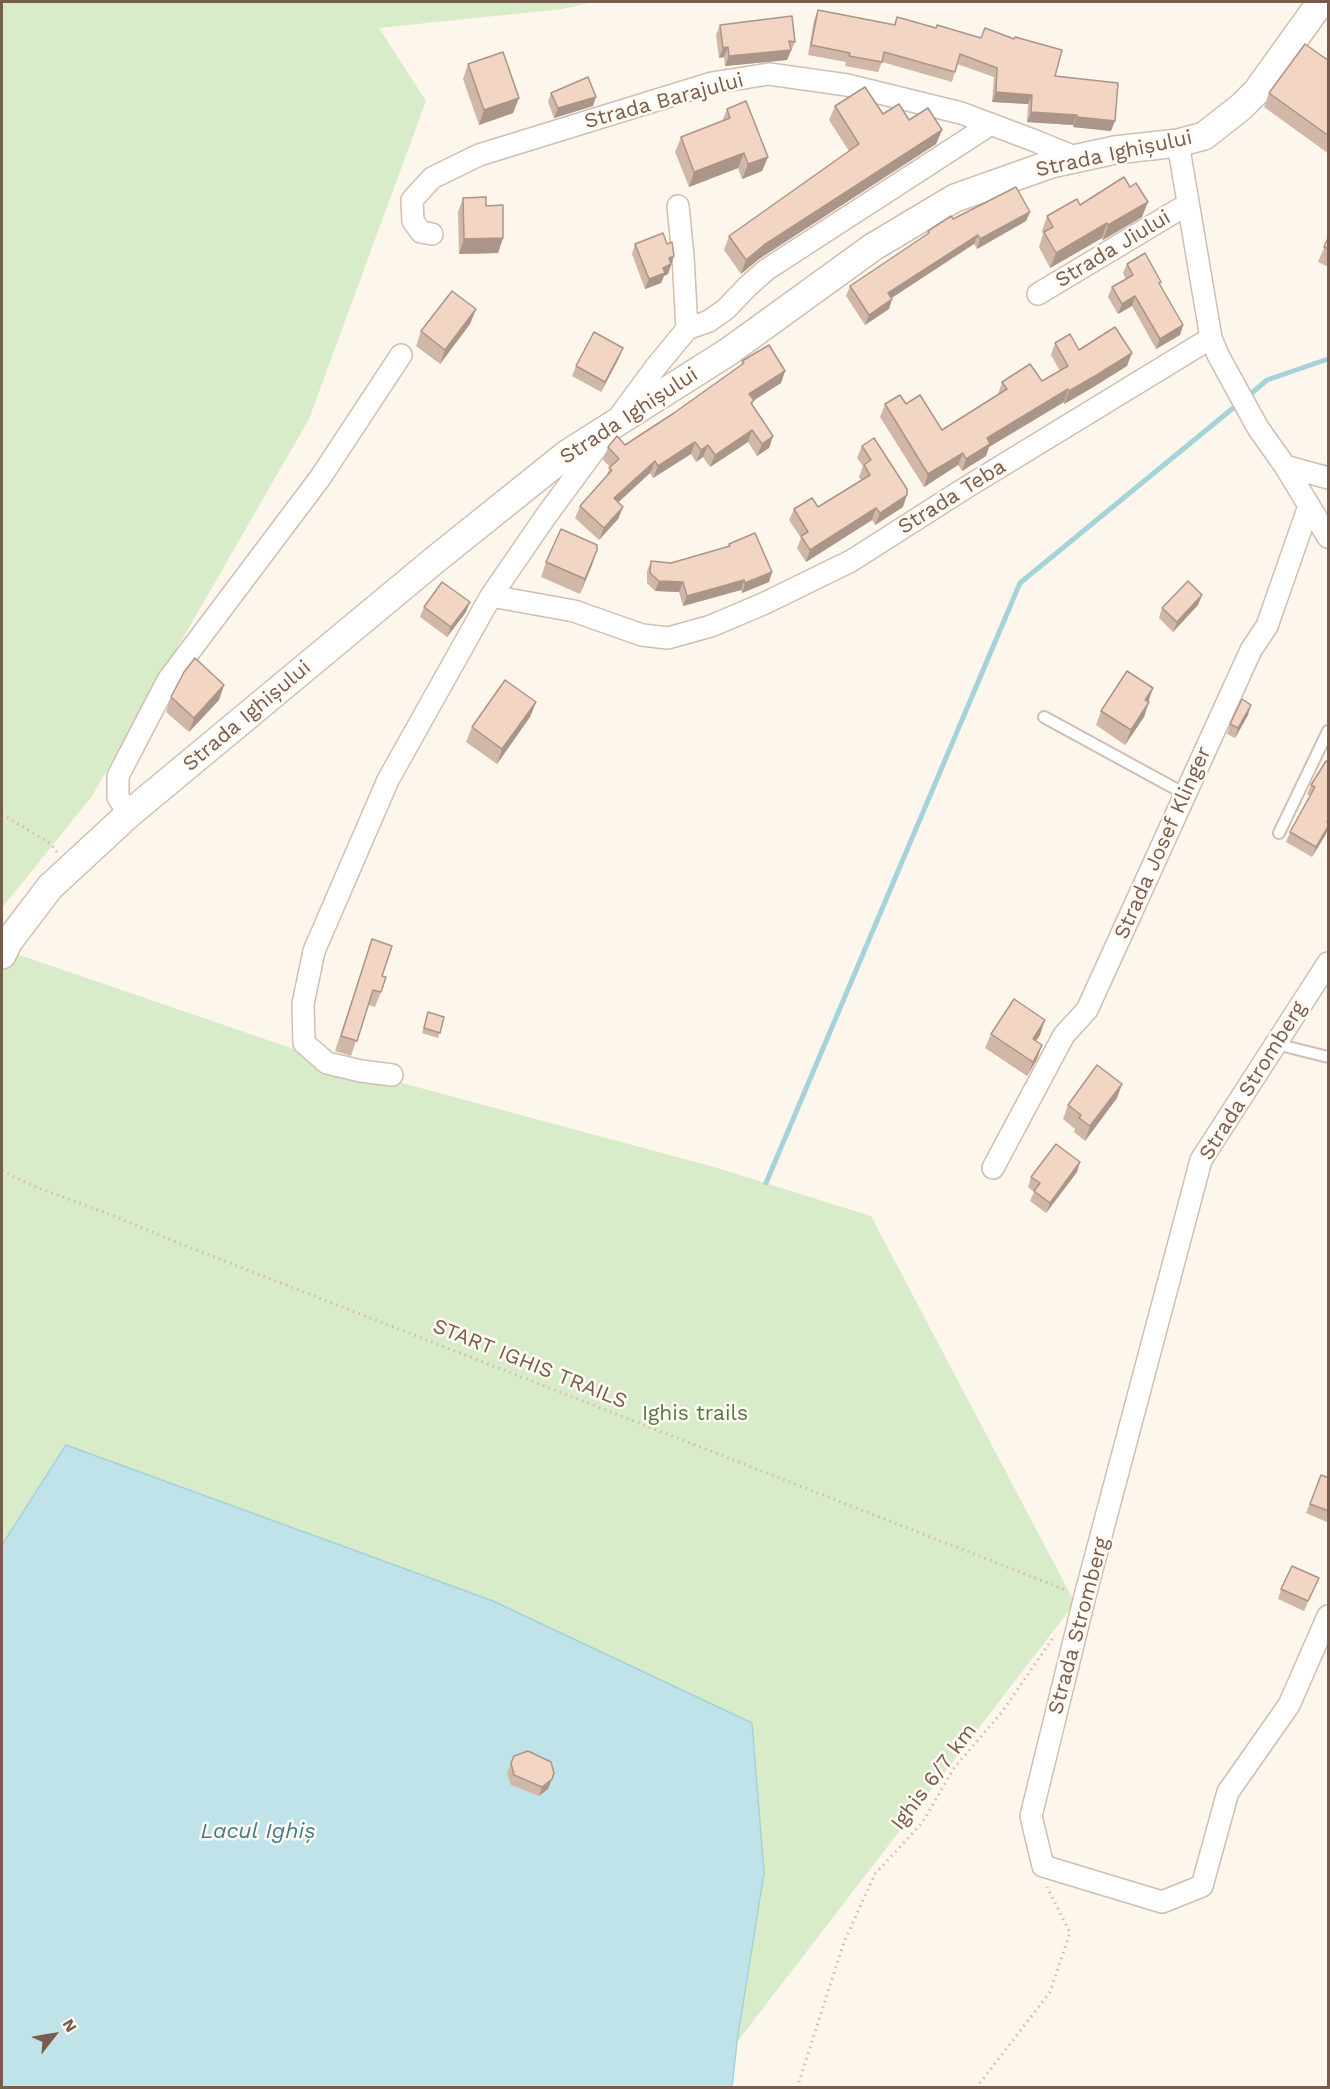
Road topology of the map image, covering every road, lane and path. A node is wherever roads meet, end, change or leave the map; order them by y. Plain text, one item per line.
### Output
1 (1321, 2) edge
2 (991, 124) junction
3 (1178, 144) junction
4 (1077, 158) junction
5 (1188, 204) junction
6 (678, 206) dead end
7 (432, 234) dead end
8 (1038, 294) dead end
9 (687, 329) junction
10 (1214, 346) junction
11 (401, 355) dead end
12 (613, 427) junction
13 (1284, 466) junction
14 (1329, 478) edge
15 (1309, 506) junction
16 (1329, 537) edge
17 (490, 596) junction
18 (1044, 717) dead end
19 (1329, 731) edge
20 (1185, 794) junction
21 (2, 814) edge
22 (129, 814) junction
23 (1279, 833) dead end
24 (70, 868) junction
25 (2, 955) edge
26 (1329, 963) edge
27 (1276, 1044) junction
28 (1328, 1058) edge
29 (392, 1075) dead end
30 (993, 1168) dead end
31 (2, 1171) edge
32 (1070, 1592) dead end
33 (1329, 1616) edge
34 (1055, 1635) dead end
35 (797, 2088) edge

1 - 3 street, Strada Ighișului
2 - 4 street, Strada Barajului
2 - 7 street, Strada Barajului
2 - 9 street
3 - 4 street, Strada Ighișului
3 - 5 street
4 - 12 street, Strada Ighișului
5 - 8 street, Strada Jiului
5 - 10 street
6 - 9 street
9 - 12 street
10 - 13 street
10 - 17 street, Strada Teba
11 - 22 street
12 - 17 street
12 - 22 street, Strada Ighișului
13 - 14 street
13 - 15 street
15 - 16 street
15 - 20 street, Strada Josef Klinger
17 - 29 street
18 - 20 lane
19 - 23 lane
20 - 30 street, Strada Josef Klinger
21 - 24 path
22 - 24 street, Strada Ighișului
24 - 25 street, Strada Ighișului
26 - 27 street, Strada Stromberg
27 - 28 lane
27 - 33 street, Strada Stromberg
31 - 32 path, START IGHIS TRAILS
34 - 35 path, Ighis 6/7 km

